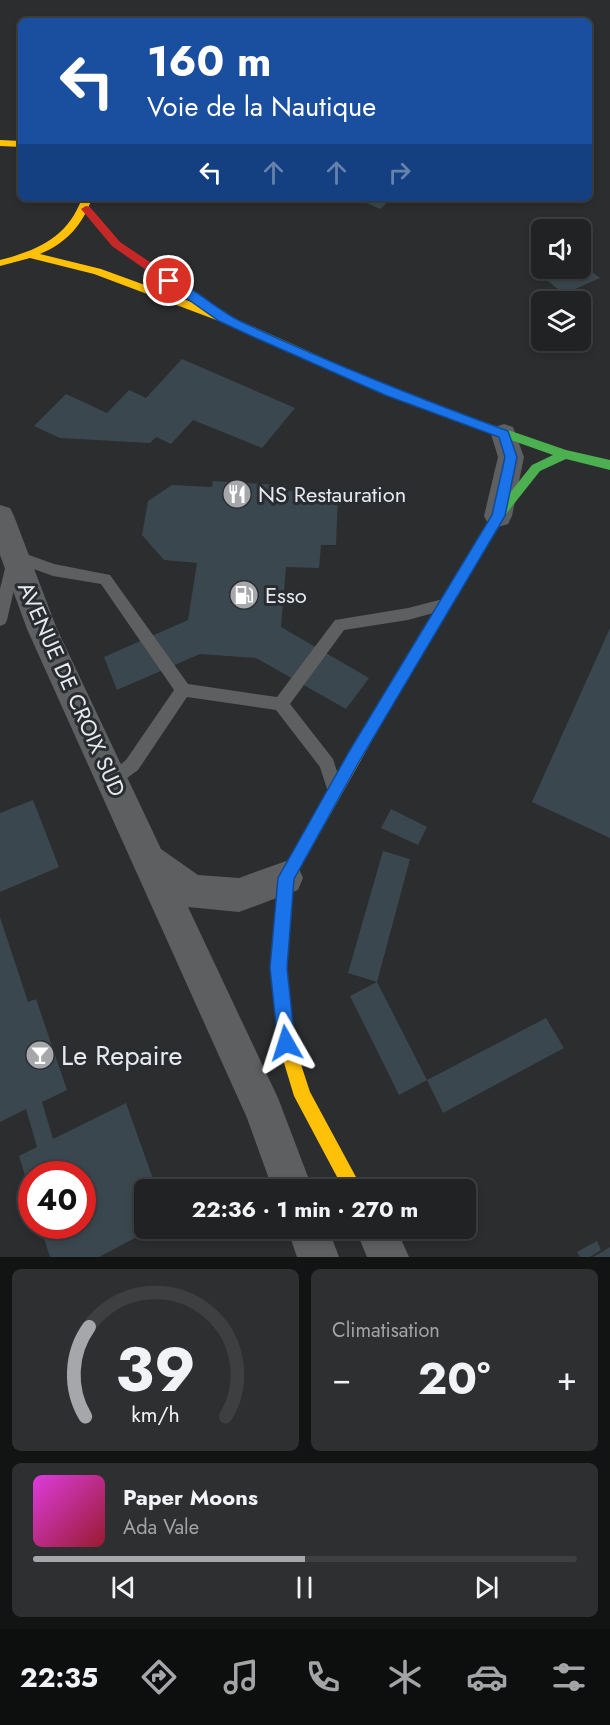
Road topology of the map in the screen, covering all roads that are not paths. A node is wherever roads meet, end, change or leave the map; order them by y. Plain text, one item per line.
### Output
1 (0, 143) edge
2 (18, 144) edge
3 (87, 204) edge
4 (30, 255) junction
5 (0, 263) edge
6 (223, 318) junction
7 (504, 434) junction
8 (564, 454) junction
9 (610, 465) edge
10 (0, 516) edge
11 (498, 516) junction
12 (15, 556) junction
13 (445, 605) junction
14 (0, 620) edge
15 (183, 690) junction
16 (281, 704) junction
17 (112, 781) junction
18 (335, 790) junction
19 (149, 861) junction
20 (286, 878) junction
21 (289, 1179) edge
22 (348, 1179) edge
23 (311, 1239) edge
24 (380, 1239) edge
25 (318, 1257) edge
26 (387, 1257) edge

1 - 2 street
3 - 4 street
3 - 6 street
4 - 5 street
4 - 6 street
6 - 7 street
7 - 8 street
7 - 11 street
8 - 9 street
8 - 11 street
10 - 12 street, AVENUE DE CROIX SUD
11 - 13 street
12 - 14 lane
12 - 15 lane
12 - 17 street, AVENUE DE CROIX SUD
13 - 16 lane
13 - 18 street
15 - 16 lane
15 - 17 lane
16 - 18 lane
17 - 19 street, AVENUE DE CROIX SUD
18 - 20 street
19 - 20 street, AVENUE DE CROIX SUD
19 - 21 street, AVENUE DE CROIX SUD
20 - 22 street
23 - 25 street
24 - 26 street

